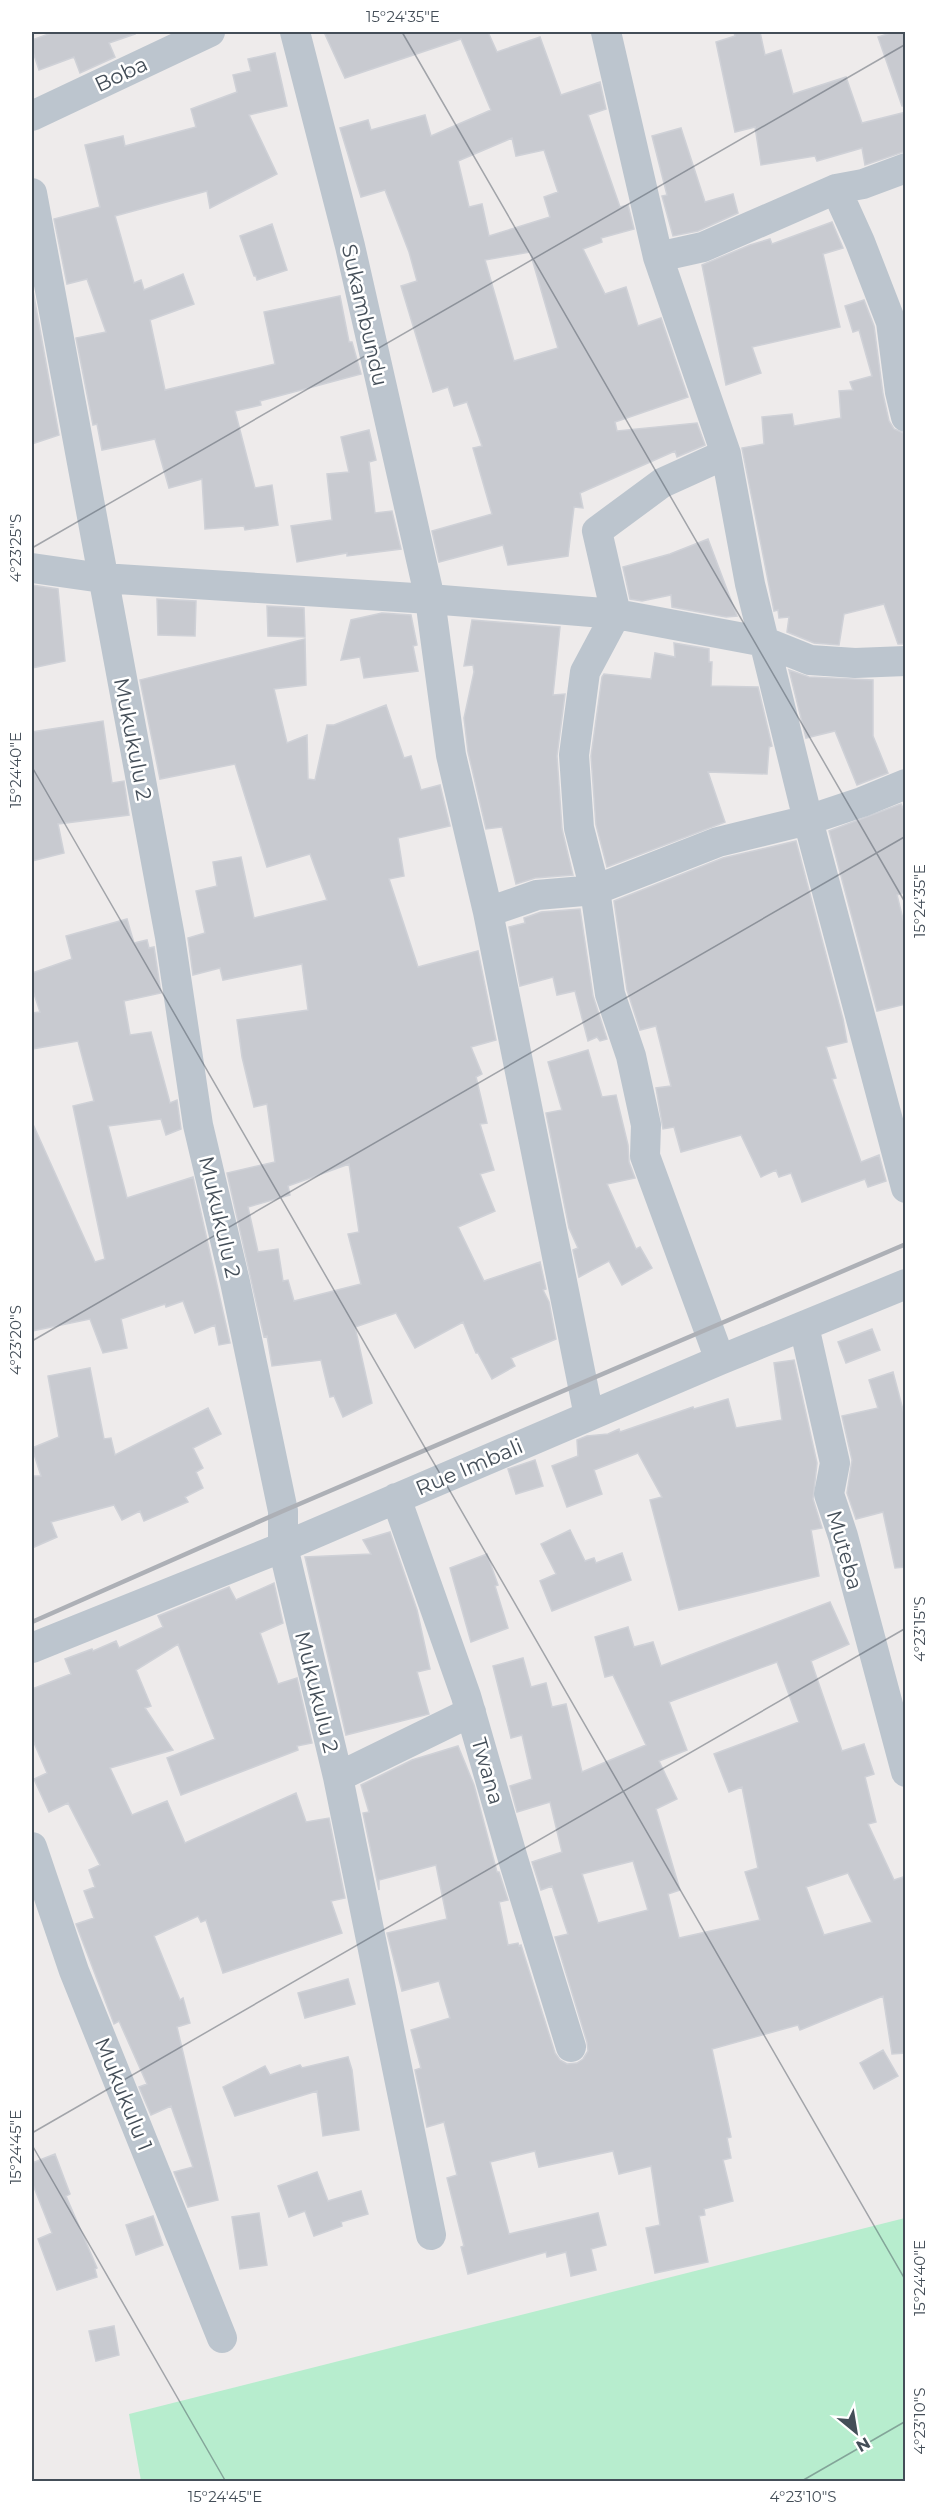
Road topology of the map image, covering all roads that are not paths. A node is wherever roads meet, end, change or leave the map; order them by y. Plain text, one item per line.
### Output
1 (210, 32) edge
2 (295, 32) edge
3 (606, 32) edge
4 (32, 116) edge
5 (906, 168) edge
6 (836, 189) junction
7 (32, 193) edge
8 (658, 257) junction
9 (906, 417) edge
10 (726, 454) junction
11 (32, 568) edge
12 (102, 578) junction
13 (430, 599) junction
14 (616, 614) junction
15 (765, 642) junction
16 (906, 661) edge
17 (906, 784) edge
18 (808, 820) junction
19 (596, 890) junction
20 (488, 912) junction
21 (906, 1188) edge
22 (906, 1284) edge
23 (804, 1326) junction
24 (720, 1360) junction
25 (589, 1416) junction
26 (396, 1498) junction
27 (283, 1547) junction
28 (32, 1648) edge
29 (471, 1712) junction
30 (906, 1772) edge
31 (338, 1777) junction
32 (32, 1847) edge
33 (572, 2047) dead end
34 (431, 2235) dead end
35 (222, 2338) dead end

1 - 4 street, Boba
2 - 13 street, Sukambundu
3 - 8 street
5 - 6 street
6 - 8 street
6 - 9 street
7 - 12 street, Mukukulu 2
8 - 10 street
10 - 14 street
10 - 15 street
11 - 12 street
12 - 13 street
12 - 27 street, Mukukulu 2
13 - 14 street
13 - 20 street, Sukambundu
14 - 15 street
14 - 19 street
15 - 16 street
15 - 18 street
17 - 18 street
18 - 19 street
18 - 21 street
19 - 20 street
19 - 24 street
20 - 25 street, Sukambundu
22 - 23 street, Rue Imbali
23 - 24 street, Rue Imbali
23 - 30 street, Muteba
24 - 25 street, Rue Imbali
25 - 26 street, Rue Imbali
26 - 27 street, Rue Imbali
26 - 29 street, Twana
27 - 28 street, Rue Imbali
27 - 31 street, Mukukulu 2
29 - 31 street
29 - 33 street, Twana
31 - 34 street, Mukukulu 2
32 - 35 street, Mukukulu 1

